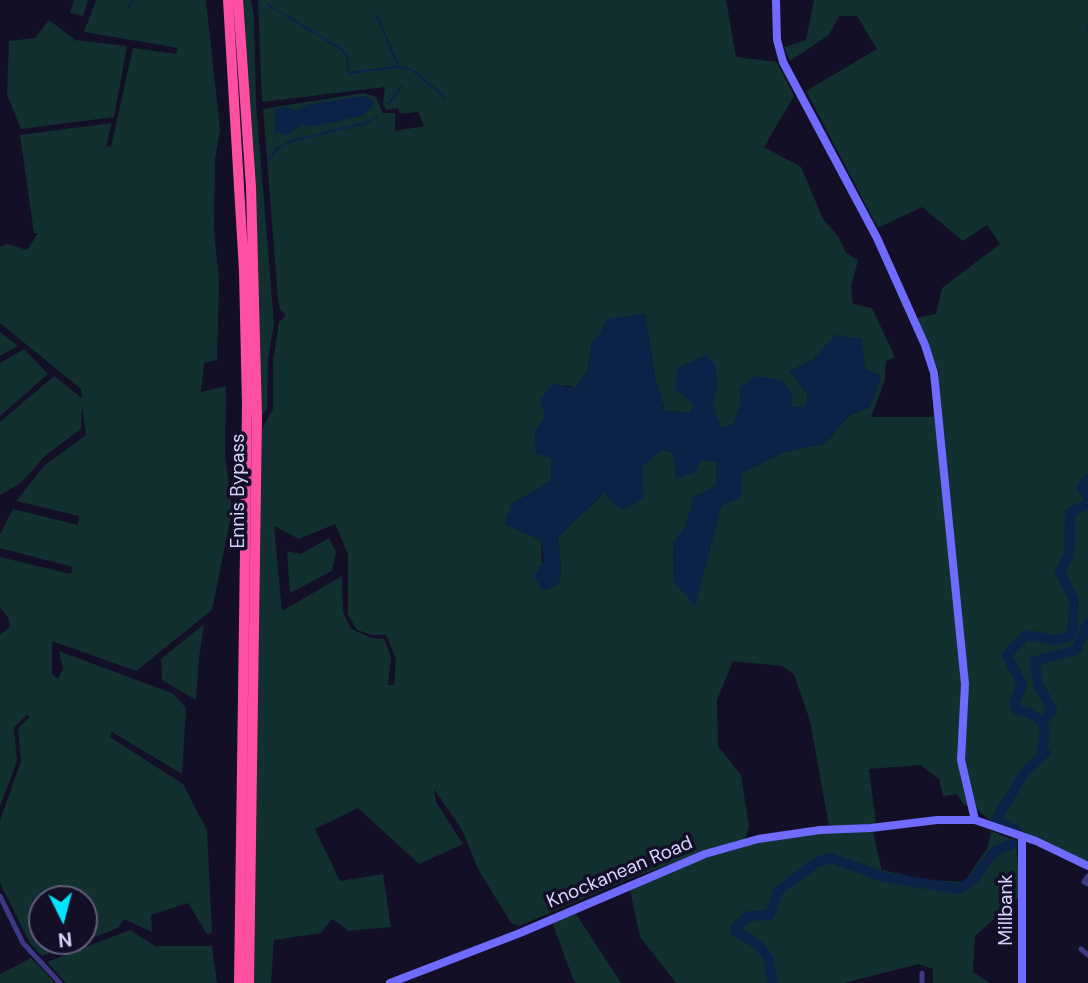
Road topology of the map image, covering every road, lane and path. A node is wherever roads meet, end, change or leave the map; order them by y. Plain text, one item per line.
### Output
1 (228, 0) edge
2 (238, 0) edge
3 (776, 0) edge
4 (975, 820) junction
5 (1022, 837) junction
6 (1088, 866) edge
7 (1088, 876) edge
8 (1088, 884) edge
9 (0, 896) edge
10 (1081, 949) dead end
11 (1088, 955) edge
12 (922, 973) dead end
13 (60, 983) edge
14 (239, 983) edge
15 (249, 983) edge
16 (390, 983) edge
17 (922, 983) edge
18 (1022, 983) edge

1 - 14 highway, Ennis Bypass
2 - 15 highway, Ennis Bypass
3 - 4 street
4 - 5 street, Knockanean Road
4 - 16 street, Knockanean Road
5 - 6 street, Knockanean Road
5 - 18 street, Millbank
7 - 8 street
9 - 13 street
10 - 11 street
12 - 17 street

